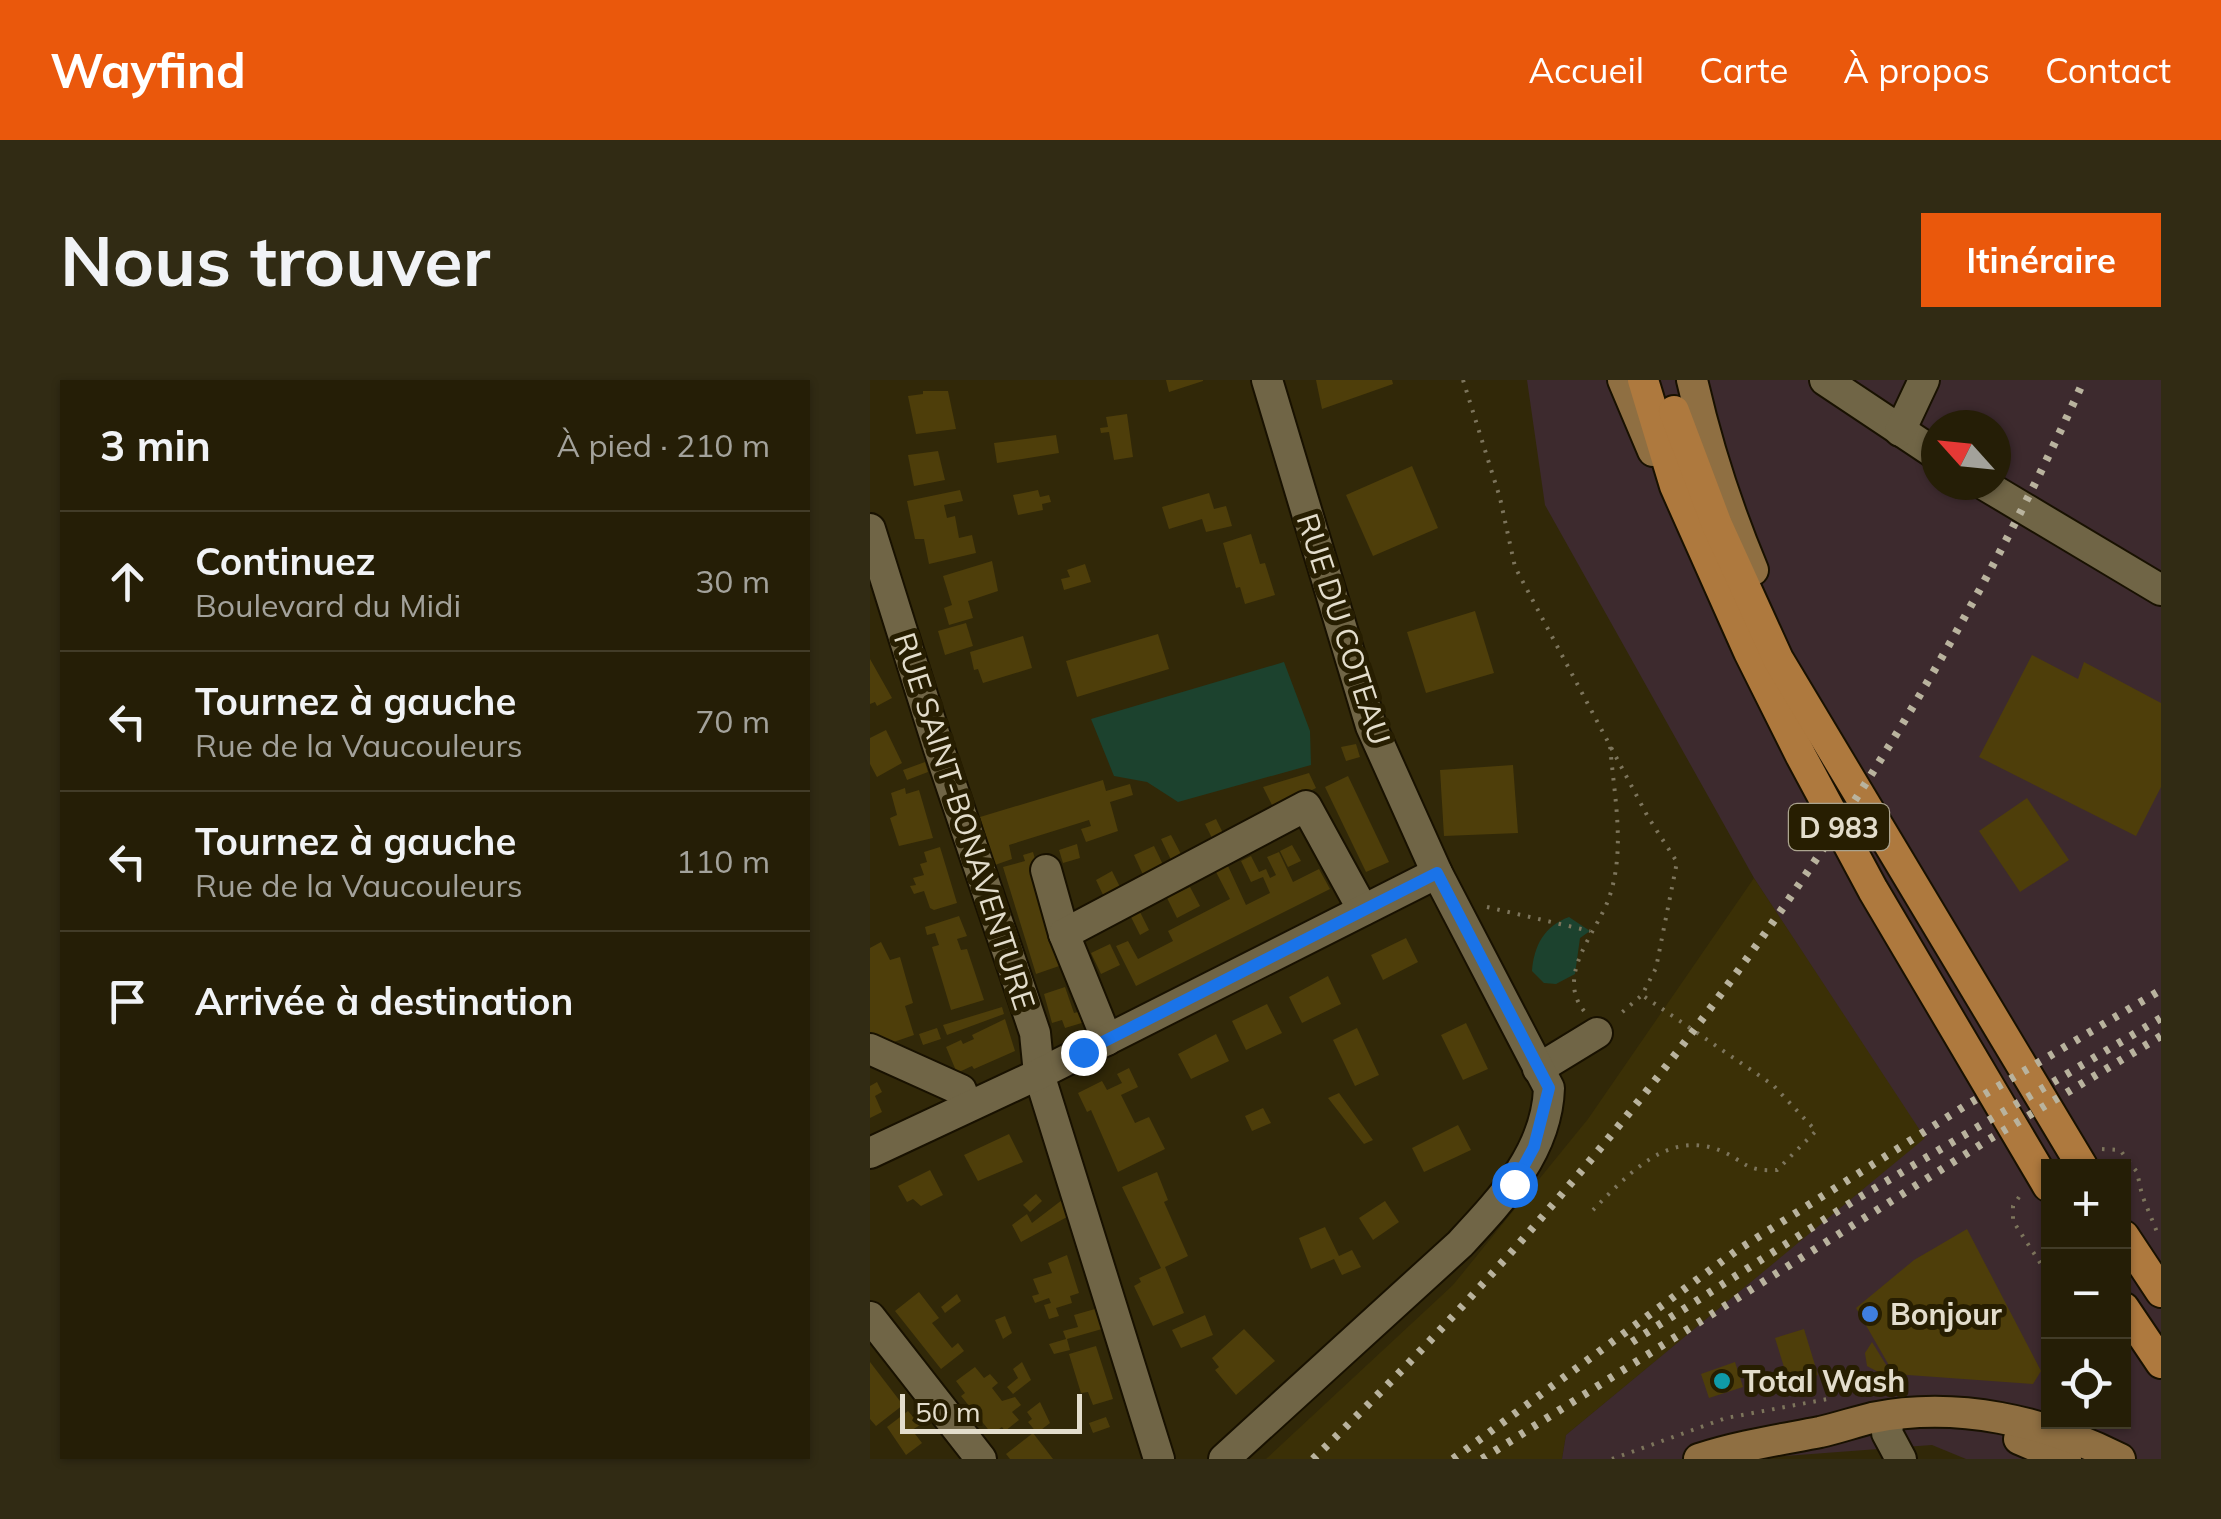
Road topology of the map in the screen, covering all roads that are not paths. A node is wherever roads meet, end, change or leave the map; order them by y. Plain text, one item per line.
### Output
1 (1268, 380) edge
2 (1624, 380) edge
3 (1643, 380) edge
4 (1663, 380) edge
5 (1692, 380) edge
6 (1825, 380) edge
7 (1924, 380) edge
8 (1900, 431) junction
9 (1921, 444) edge
10 (1676, 486) junction
11 (2010, 500) edge
12 (870, 529) edge
13 (2161, 590) edge
14 (1802, 699) junction
15 (1046, 870) dead end
16 (1437, 873) junction
17 (1363, 910) junction
18 (1064, 934) junction
19 (1596, 1034) road end
20 (1107, 1040) junction
21 (870, 1049) edge
22 (1538, 1069) junction
23 (1039, 1074) junction
24 (967, 1104) junction
25 (870, 1153) edge
26 (2087, 1159) edge
27 (2041, 1173) edge
28 (2131, 1247) edge
29 (2161, 1292) edge
30 (870, 1317) edge
31 (2131, 1318) edge
32 (2161, 1363) edge
33 (2041, 1423) edge
34 (2056, 1429) edge
35 (1892, 1436) edge
36 (980, 1459) edge
37 (1159, 1459) edge
38 (1224, 1459) edge
39 (1699, 1459) edge
40 (2066, 1459) edge
41 (2120, 1459) edge

1 - 16 street, RUE DU COTEAU
2 - 10 main road
3 - 10 main road, D 983
4 - 14 main road, D 983
5 - 14 main road
6 - 8 street
7 - 8 street
8 - 9 street
10 - 27 main road, D 983
11 - 13 street
12 - 23 street, RUE SAINT-BONAVENTURE
14 - 26 main road, D 983
15 - 18 street
16 - 17 street
16 - 22 street, RUE DU COTEAU
17 - 18 street
17 - 20 street
18 - 20 street
19 - 22 street
20 - 23 street
21 - 24 street
22 - 38 street, RUE DU COTEAU
23 - 24 street
23 - 37 street, RUE SAINT-BONAVENTURE
24 - 25 street
28 - 29 main road
30 - 36 street
31 - 32 main road
33 - 35 main road
34 - 41 main road
35 - 39 main road
35 - 40 main road

